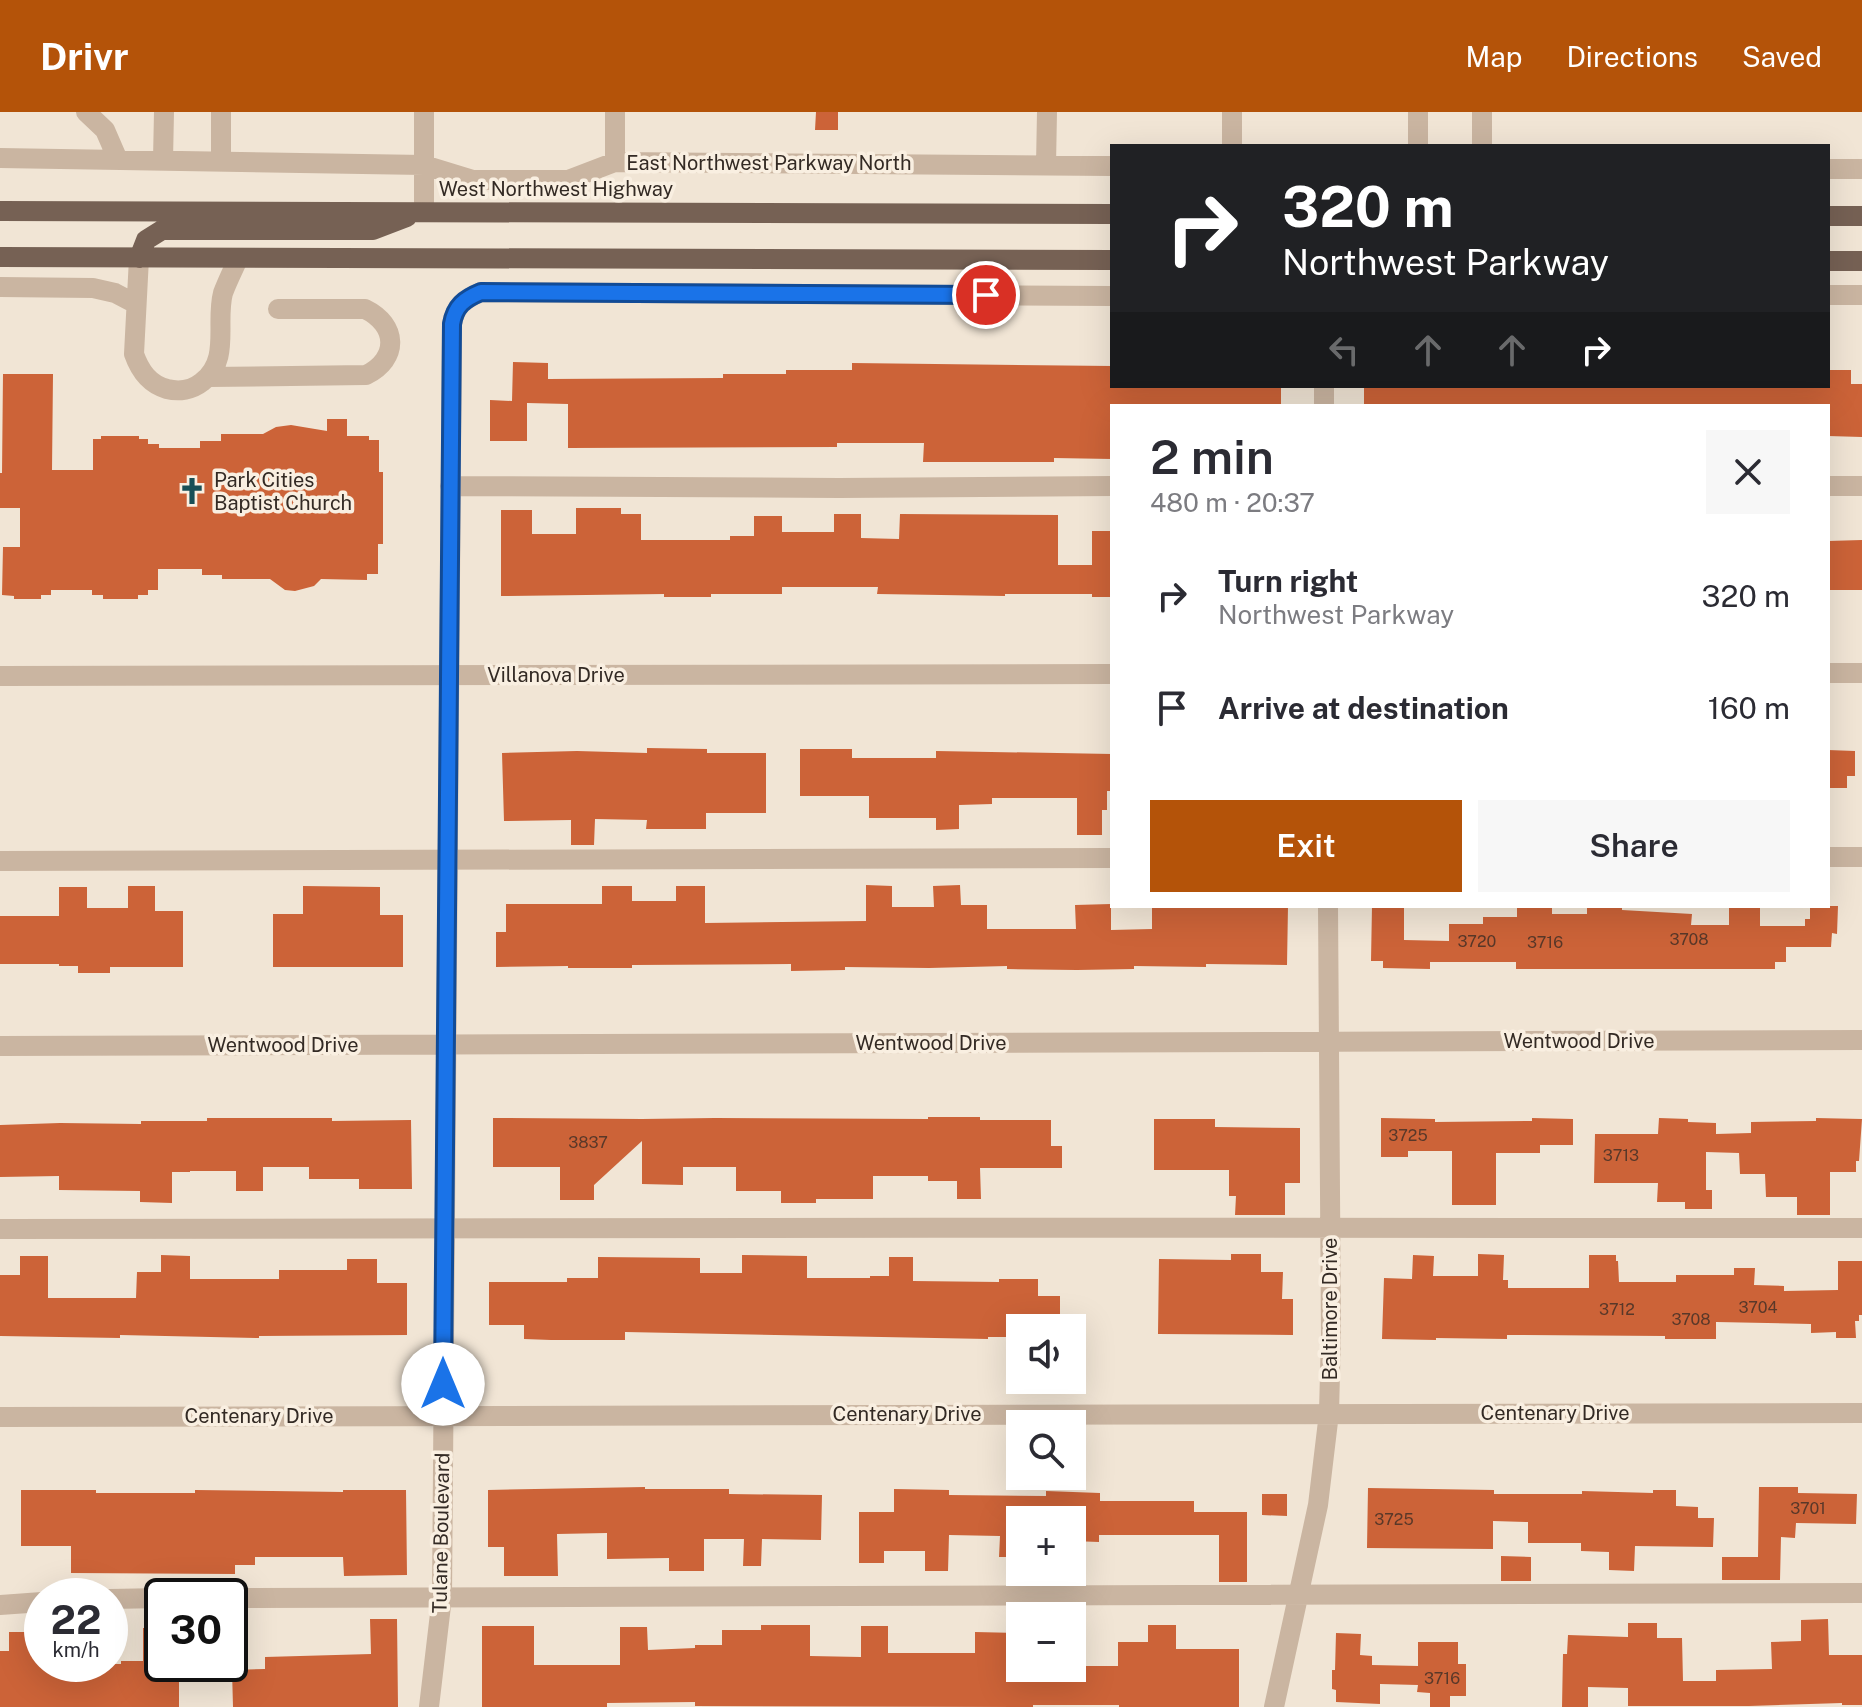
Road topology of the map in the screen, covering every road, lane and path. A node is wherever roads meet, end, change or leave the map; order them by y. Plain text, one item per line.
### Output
1 (86, 112) edge
2 (164, 112) edge
3 (221, 112) edge
4 (424, 112) edge
5 (615, 112) edge
6 (1047, 112) edge
7 (1232, 112) edge
8 (1418, 112) edge
9 (1482, 112) edge
10 (1232, 144) edge
11 (1418, 144) edge
12 (1482, 144) edge
13 (0, 158) edge
14 (118, 160) junction
15 (163, 160) junction
16 (221, 161) junction
17 (615, 162) junction
18 (424, 165) junction
19 (1046, 165) junction
20 (1110, 166) edge
21 (1830, 169) edge
22 (1862, 169) edge
23 (0, 211) edge
24 (421, 212) junction
25 (1110, 214) edge
26 (1830, 216) edge
27 (1862, 216) edge
28 (0, 257) edge
29 (139, 258) junction
30 (238, 259) junction
31 (1110, 260) edge
32 (1830, 261) edge
33 (1862, 261) edge
34 (0, 287) edge
35 (1830, 295) edge
36 (1862, 295) edge
37 (1110, 296) edge
38 (136, 304) junction
39 (278, 309) dead end
40 (220, 339) junction
41 (209, 377) junction
42 (321, 377) junction
43 (450, 486) junction
44 (1110, 486) edge
45 (1830, 486) edge
46 (1862, 486) edge
47 (1830, 673) edge
48 (1862, 673) edge
49 (1110, 674) edge
50 (449, 675) junction
51 (0, 676) edge
52 (1830, 857) edge
53 (1862, 857) edge
54 (1110, 858) edge
55 (448, 860) junction
56 (0, 861) edge
57 (1328, 908) edge
58 (1862, 1040) edge
59 (1329, 1041) junction
60 (445, 1045) junction
61 (0, 1046) edge
62 (444, 1227) junction
63 (1331, 1228) junction
64 (1862, 1228) edge
65 (0, 1229) edge
66 (1329, 1413) junction
67 (1862, 1413) edge
68 (443, 1415) junction
69 (0, 1417) edge
70 (1862, 1593) edge
71 (1300, 1594) junction
72 (442, 1597) junction
73 (248, 1598) edge
74 (24, 1603) edge
75 (0, 1605) edge
76 (429, 1707) edge
77 (1274, 1707) edge

1 - 14 street
2 - 15 street
3 - 16 street
4 - 18 street
5 - 17 street
6 - 19 street
7 - 10 street
8 - 11 street
9 - 12 street
13 - 14 street, East Northwest Parkway North
14 - 15 street, East Northwest Parkway North
15 - 16 street, East Northwest Parkway North
16 - 18 street, East Northwest Parkway North
17 - 18 street, East Northwest Parkway North
17 - 19 street, East Northwest Parkway North
18 - 24 street
19 - 20 street, East Northwest Parkway North
21 - 22 street
23 - 24 main road, West Northwest Highway
24 - 25 main road, West Northwest Highway
24 - 29 main road
26 - 27 main road
28 - 29 main road
29 - 30 main road
29 - 38 street
30 - 31 main road
30 - 40 street
32 - 33 main road
34 - 38 street
35 - 36 street
37 - 43 street, Tulane Boulevard
38 - 41 street
39 - 42 street
40 - 41 street
40 - 42 street
41 - 42 street
43 - 44 street
43 - 50 street, Tulane Boulevard
45 - 46 street
47 - 48 street
49 - 50 street, Villanova Drive
50 - 51 street, Villanova Drive
50 - 55 street, Tulane Boulevard
52 - 53 street
54 - 55 street
55 - 56 street
55 - 60 street, Tulane Boulevard
57 - 59 street, Baltimore Drive
58 - 59 street, Wentwood Drive
59 - 60 street, Wentwood Drive
59 - 63 street, Baltimore Drive
60 - 61 street, Wentwood Drive
60 - 62 street, Tulane Boulevard
62 - 63 street
62 - 65 street
62 - 68 street, Tulane Boulevard
63 - 64 street
63 - 66 street, Baltimore Drive
66 - 67 street, Centenary Drive
66 - 68 street, Centenary Drive
66 - 71 street, Baltimore Drive
68 - 69 street, Centenary Drive
68 - 72 street, Tulane Boulevard
70 - 71 street
71 - 72 street
71 - 77 street, Baltimore Drive
72 - 73 street
72 - 76 street, Tulane Boulevard
74 - 75 street

